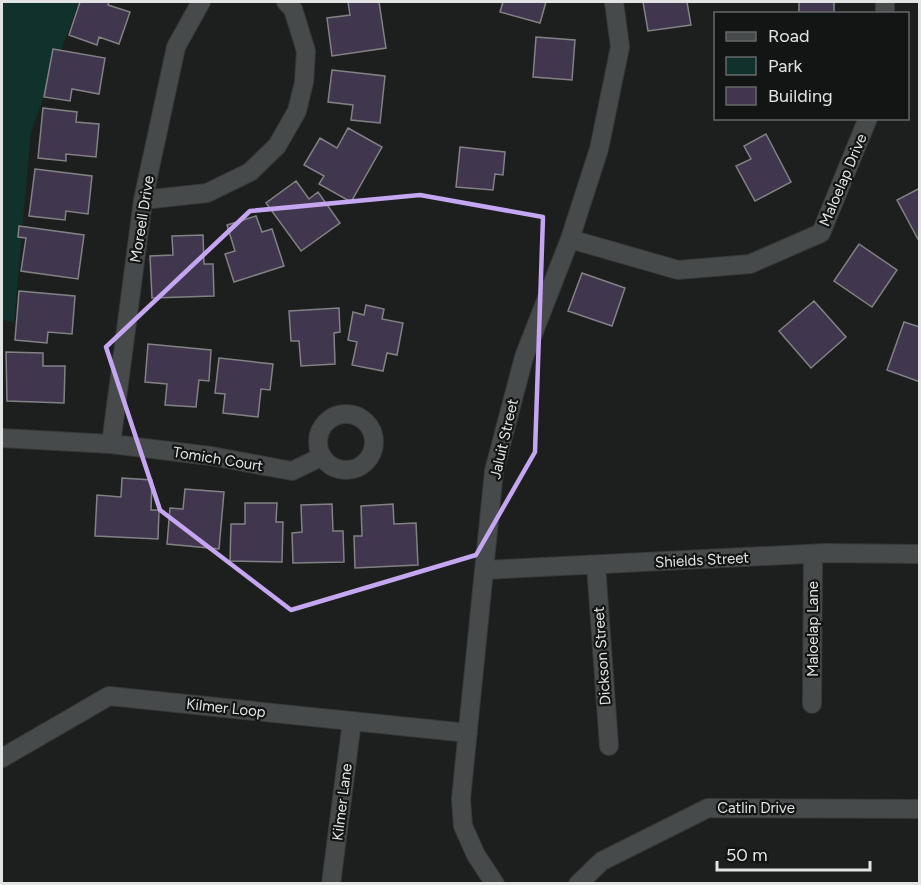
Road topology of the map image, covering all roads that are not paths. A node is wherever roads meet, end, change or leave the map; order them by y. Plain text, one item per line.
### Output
1 (201, 2) edge
2 (286, 2) edge
3 (614, 2) edge
4 (867, 120) edge
5 (143, 200) junction
6 (570, 239) junction
7 (2, 438) edge
8 (111, 444) junction
9 (321, 457) dead end
10 (813, 554) junction
11 (920, 554) edge
12 (596, 565) junction
13 (484, 570) junction
14 (812, 704) dead end
15 (352, 721) junction
16 (468, 733) junction
17 (609, 746) dead end
18 (2, 758) edge
19 (920, 809) edge
20 (331, 884) edge
21 (495, 884) edge
22 (578, 884) edge

1 - 5 street, Moreell Drive
2 - 5 street
3 - 6 street, Jaluit Street
4 - 6 street, Maloelap Drive
5 - 8 street, Moreell Drive
6 - 13 street, Jaluit Street
7 - 8 street, Tomich Court
8 - 9 street, Tomich Court
10 - 11 street, Shields Street
10 - 12 street, Shields Street
10 - 14 street, Maloelap Lane
12 - 13 street, Shields Street
12 - 17 street, Dickson Street
13 - 16 street, Jaluit Street
15 - 16 street, Kilmer Loop
15 - 18 street, Kilmer Loop
15 - 20 street, Kilmer Lane
16 - 21 street, Jaluit Street
19 - 22 street, Catlin Drive

